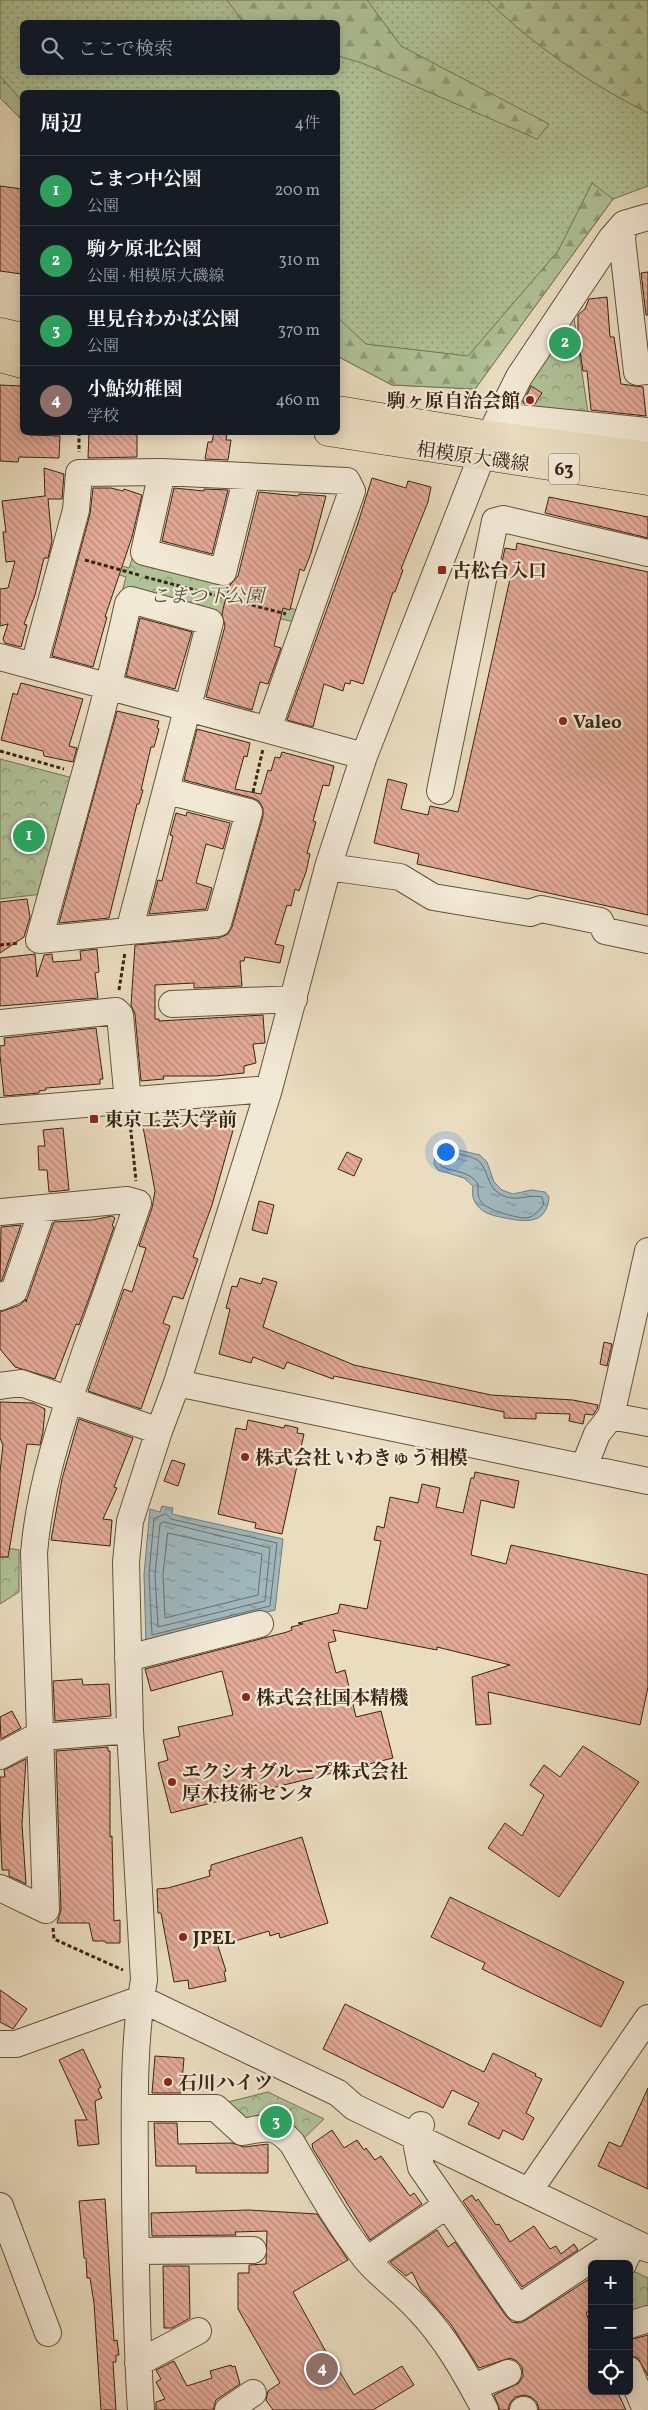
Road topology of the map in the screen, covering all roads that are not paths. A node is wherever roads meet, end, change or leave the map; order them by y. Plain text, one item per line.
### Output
1 (636, 221) edge
2 (0, 332) edge
3 (20, 337) edge
4 (0, 358) edge
5 (20, 363) edge
6 (634, 373) edge
7 (340, 410) edge
8 (648, 431) edge
9 (340, 432) edge
10 (490, 436) junction
11 (648, 456) edge
12 (162, 472) junction
13 (247, 476) junction
14 (648, 481) edge
15 (648, 553) edge
16 (177, 586) junction
17 (0, 657) edge
18 (34, 665) junction
19 (109, 686) junction
20 (188, 709) junction
21 (268, 729) junction
22 (364, 756) junction
23 (167, 791) junction
24 (440, 791) dead end
25 (328, 867) junction
26 (129, 931) junction
27 (648, 940) edge
28 (294, 999) junction
29 (172, 1004) dead end
30 (0, 1023) edge
31 (269, 1089) junction
32 (128, 1102) junction
33 (0, 1111) edge
34 (43, 1208) junction
35 (0, 1212) edge
36 (648, 1250) edge
37 (0, 1297) edge
38 (177, 1382) junction
39 (0, 1386) edge
40 (69, 1398) junction
41 (611, 1416) junction
42 (648, 1424) edge
43 (159, 1431) junction
44 (584, 1467) junction
45 (648, 1481) edge
46 (253, 1630) dead end
47 (128, 1658) junction
48 (130, 1730) junction
49 (42, 1736) junction
50 (0, 1756) edge
51 (0, 1888) edge
52 (142, 1989) junction
53 (648, 2018) edge
54 (0, 2044) edge
55 (134, 2108) junction
56 (418, 2130) junction
57 (532, 2185) junction
58 (447, 2205) junction
59 (0, 2206) edge
60 (635, 2245) edge
61 (136, 2251) junction
62 (241, 2255) dead end
63 (367, 2260) junction
64 (648, 2319) edge
65 (633, 2324) edge
66 (198, 2331) dead end
67 (48, 2333) dead end
68 (138, 2363) junction
69 (508, 2373) dead end
70 (633, 2379) edge
71 (473, 2387) junction
72 (253, 2393) dead end
73 (141, 2410) edge
74 (228, 2410) edge
75 (485, 2410) edge
76 (646, 2410) edge

1 - 6 street
1 - 10 street
2 - 3 main road
4 - 5 main road
7 - 10 main road, 相模原大磯線 / 63
8 - 10 street
9 - 10 main road, 相模原大磯線 / 63
10 - 11 main road, 相模原大磯線 / 63
10 - 14 main road, 相模原大磯線 / 63
10 - 22 street
12 - 13 street
12 - 16 street
12 - 18 street
13 - 16 street
13 - 21 street
15 - 24 street
16 - 19 street
16 - 20 street
17 - 18 street
18 - 19 street
19 - 20 street
19 - 26 street
20 - 21 street
20 - 23 street
21 - 22 street
22 - 25 street
23 - 26 street
23 - 26 street
25 - 27 street
25 - 28 street
28 - 29 street
28 - 31 street
30 - 32 street
31 - 32 street
31 - 38 street
32 - 33 street
34 - 35 street
34 - 37 street
34 - 40 street
36 - 41 street
38 - 43 street
38 - 44 street
39 - 40 street
40 - 43 street
40 - 49 street
41 - 42 street
41 - 44 street
43 - 47 street
44 - 45 street
46 - 47 street
47 - 48 street
48 - 49 street
48 - 52 street
49 - 50 street
49 - 51 street
52 - 54 street
52 - 55 street
52 - 56 street
53 - 57 street
55 - 61 street
55 - 63 street
56 - 57 street
56 - 58 street
57 - 60 street
58 - 60 street
58 - 63 street
59 - 67 street
61 - 62 street
61 - 68 street
63 - 71 street
64 - 65 street
66 - 68 street
68 - 73 street
69 - 71 street
70 - 76 street
71 - 75 street
72 - 74 street

